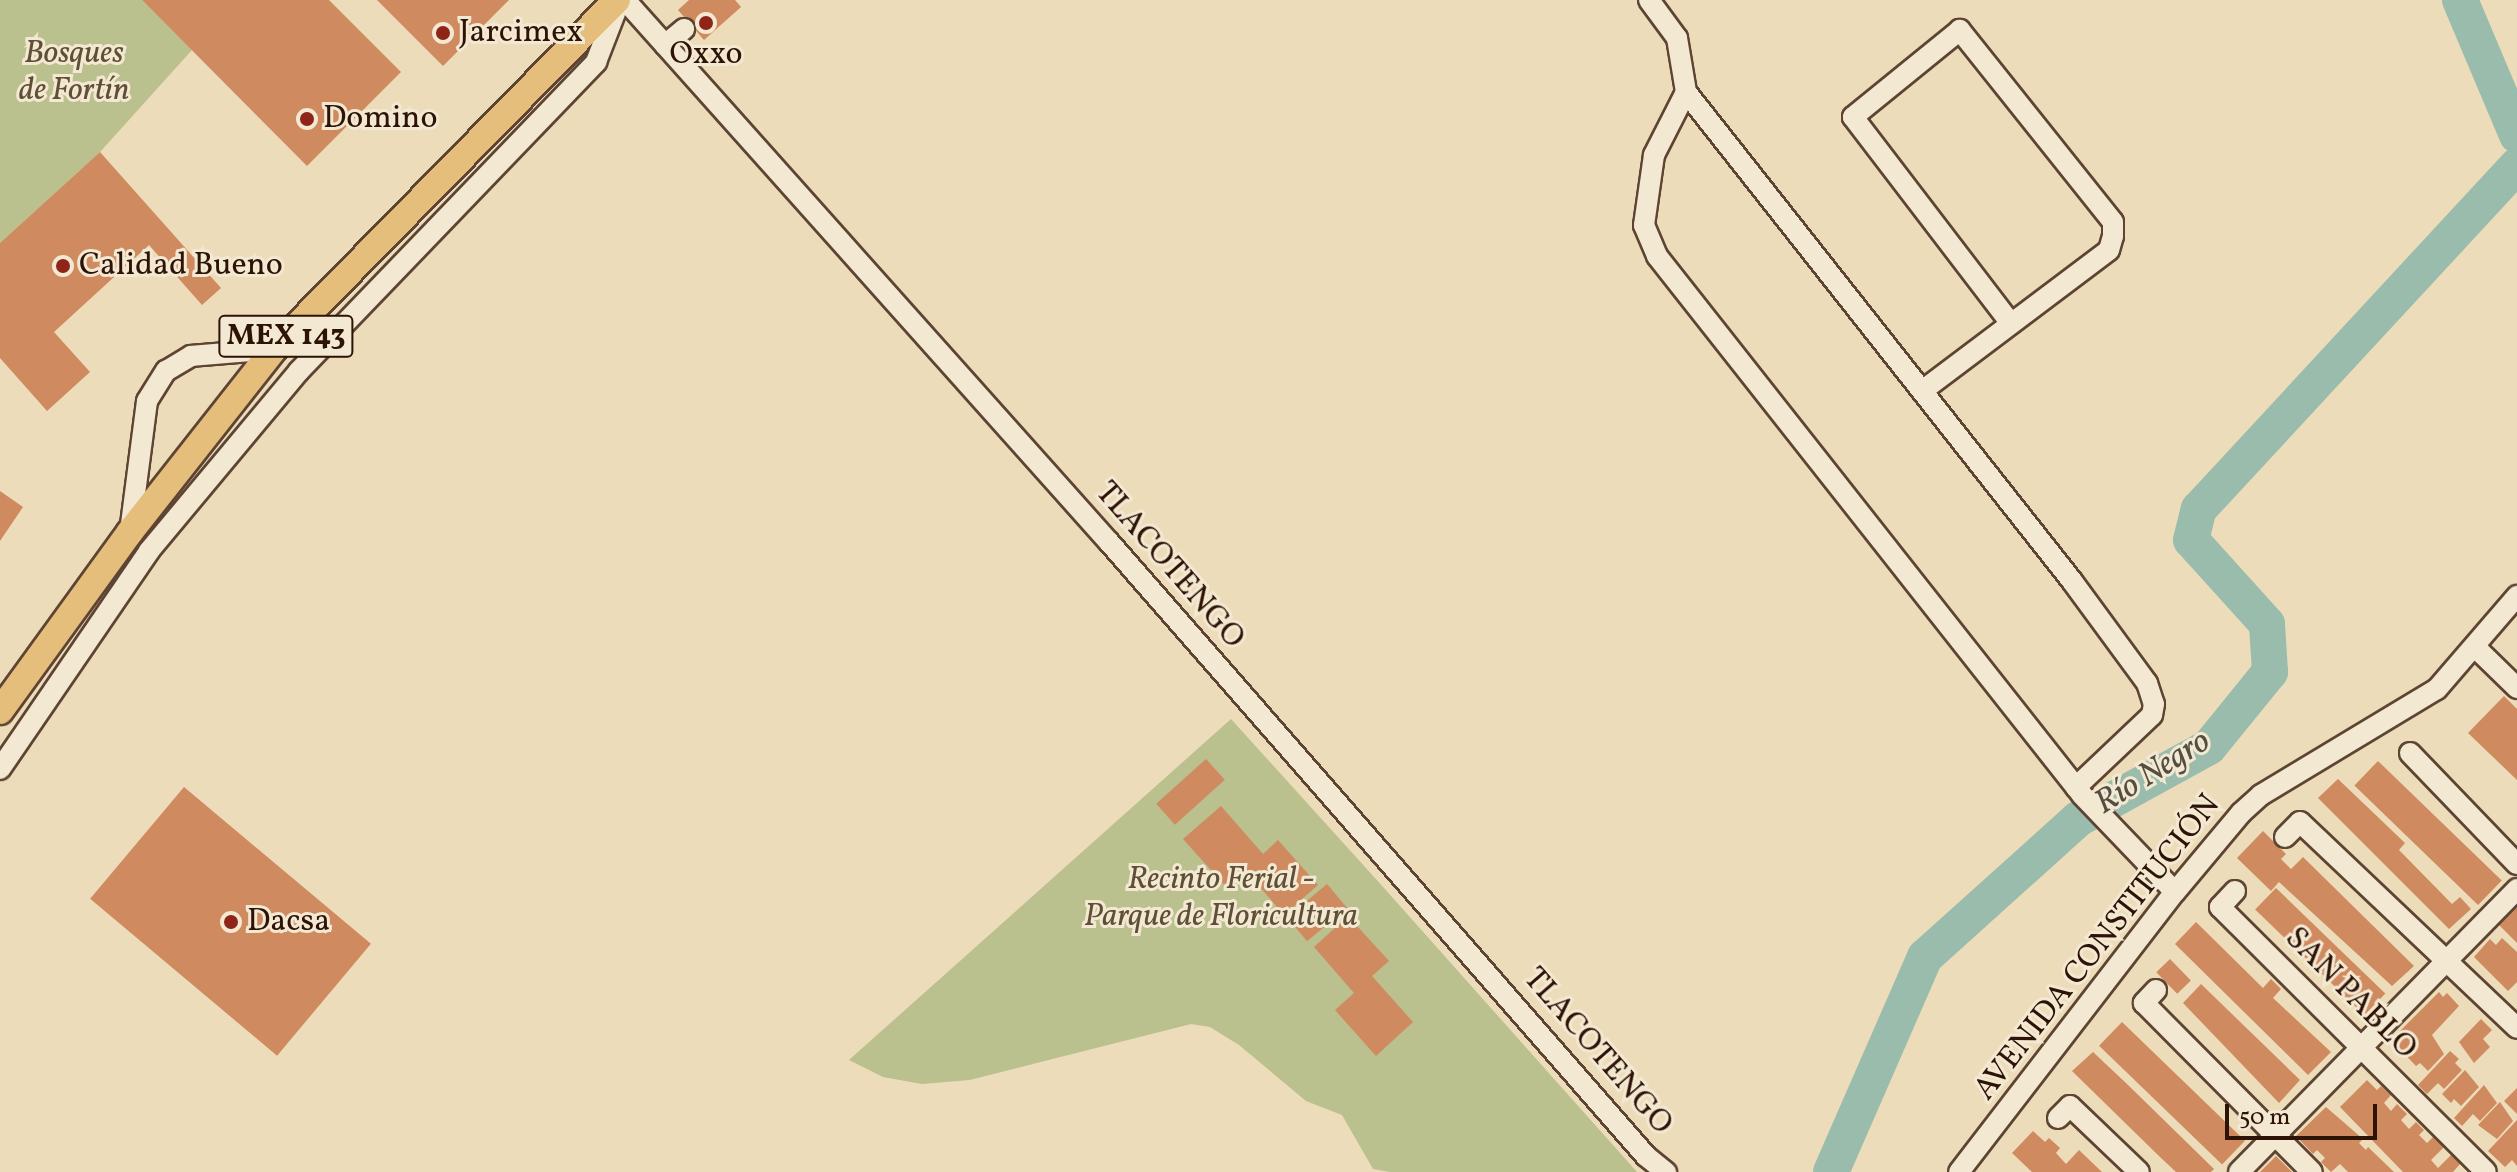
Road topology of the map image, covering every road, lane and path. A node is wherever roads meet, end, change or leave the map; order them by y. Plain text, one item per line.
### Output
1 (621, 0) edge
2 (1649, 0) edge
3 (684, 29) dead end
4 (665, 45) junction
5 (1686, 92) junction
6 (2011, 324) junction
7 (274, 349) junction
8 (1922, 391) junction
9 (130, 532) junction
10 (2517, 596) edge
11 (2475, 647) junction
12 (2517, 688) edge
13 (0, 711) edge
14 (2410, 753) dead end
15 (0, 769) edge
16 (2079, 791) junction
17 (2285, 837) dead end
18 (2517, 864) edge
19 (2517, 889) edge
20 (2235, 891) dead end
21 (2175, 892) junction
22 (2446, 961) junction
23 (2156, 990) dead end
24 (2517, 1028) edge
25 (2362, 1048) junction
26 (2058, 1118) dead end
27 (2274, 1136) junction
28 (1666, 1172) edge
29 (1959, 1172) edge
30 (2139, 1172) edge
31 (2239, 1172) edge
32 (2312, 1172) edge
33 (2486, 1172) edge

1 - 4 street, TLACOTENGO
1 - 7 main road, MEX 143
1 - 15 street
2 - 5 street
3 - 4 street
4 - 28 street, TLACOTENGO
5 - 8 street
5 - 16 street
6 - 6 street
6 - 8 street
7 - 9 main road, MEX 143
7 - 9 street
8 - 16 street
9 - 13 main road, MEX 143
10 - 11 street, AVENIDA CONSTITUCIÓN
11 - 12 street
11 - 21 street, AVENIDA CONSTITUCIÓN
14 - 18 street
16 - 21 street
17 - 22 street
19 - 22 street
20 - 25 street, SAN PABLO
21 - 29 street, AVENIDA CONSTITUCIÓN
22 - 24 street
22 - 25 street
23 - 27 street
25 - 27 street
25 - 33 street, SAN PABLO
26 - 30 street
27 - 31 street
27 - 32 street

